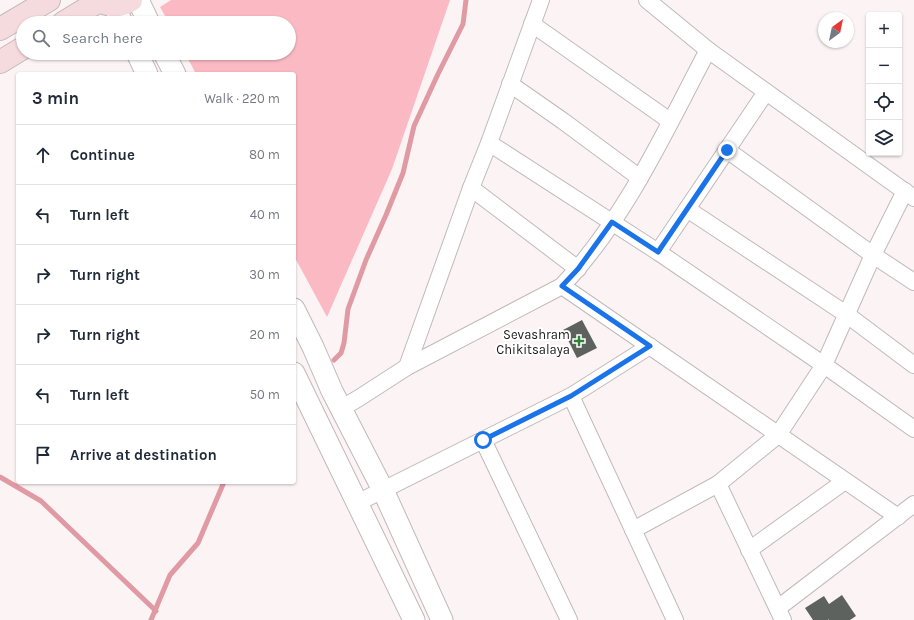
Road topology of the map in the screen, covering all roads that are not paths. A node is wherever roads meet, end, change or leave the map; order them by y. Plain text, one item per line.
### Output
1 (49, 0) edge
2 (138, 0) edge
3 (541, 0) edge
4 (647, 0) edge
5 (113, 6) edge
6 (22, 16) edge
7 (84, 16) edge
8 (146, 16) edge
9 (16, 20) edge
10 (532, 24) junction
11 (0, 29) edge
12 (708, 50) junction
13 (16, 52) edge
14 (140, 60) edge
15 (168, 60) edge
16 (0, 62) edge
17 (146, 72) edge
18 (174, 72) edge
19 (510, 84) junction
20 (766, 92) junction
21 (670, 121) junction
22 (489, 143) junction
23 (727, 150) junction
24 (640, 178) junction
25 (471, 188) junction
26 (910, 195) edge
27 (687, 209) junction
28 (612, 222) junction
29 (658, 252) junction
30 (873, 255) junction
31 (578, 269) junction
32 (914, 282) edge
33 (562, 286) junction
34 (296, 313) edge
35 (846, 314) junction
36 (650, 346) junction
37 (824, 365) junction
38 (914, 366) edge
39 (407, 367) junction
40 (323, 368) junction
41 (296, 376) edge
42 (571, 396) junction
43 (342, 408) junction
44 (914, 429) edge
45 (778, 435) junction
46 (483, 440) junction
47 (845, 481) junction
48 (718, 484) junction
49 (383, 490) junction
50 (357, 503) junction
51 (914, 504) edge
52 (898, 517) junction
53 (633, 530) junction
54 (750, 550) junction
55 (780, 614) edge
56 (414, 620) edge
57 (442, 620) edge
58 (569, 620) edge
59 (675, 620) edge

1 - 6 main road
2 - 8 street
3 - 10 street
4 - 12 street
5 - 7 main road
9 - 11 main road
10 - 19 street
10 - 21 street
12 - 20 street
12 - 21 street
13 - 16 main road
14 - 17 street
15 - 18 street
19 - 22 street
19 - 24 street
20 - 23 street
20 - 26 street
21 - 24 street
22 - 25 street
22 - 28 street
23 - 27 street
23 - 30 street
24 - 28 street
25 - 31 street
25 - 39 street
26 - 30 street
27 - 29 street
27 - 35 street
28 - 29 street
28 - 31 street
29 - 37 street
30 - 32 street
30 - 35 street
31 - 33 street
33 - 36 street
33 - 39 street
34 - 40 street
35 - 37 street
35 - 38 street
36 - 42 street
36 - 45 street
37 - 44 street
37 - 45 street
39 - 43 street
40 - 41 street
40 - 43 street
41 - 50 street
42 - 46 street
42 - 53 street
43 - 49 street
45 - 47 street
45 - 48 street
46 - 49 street
46 - 58 street
47 - 52 street
47 - 54 street
48 - 53 street
48 - 54 street
49 - 50 street
49 - 57 street
50 - 56 street
51 - 52 street
52 - 55 street
53 - 59 street
54 - 55 street

